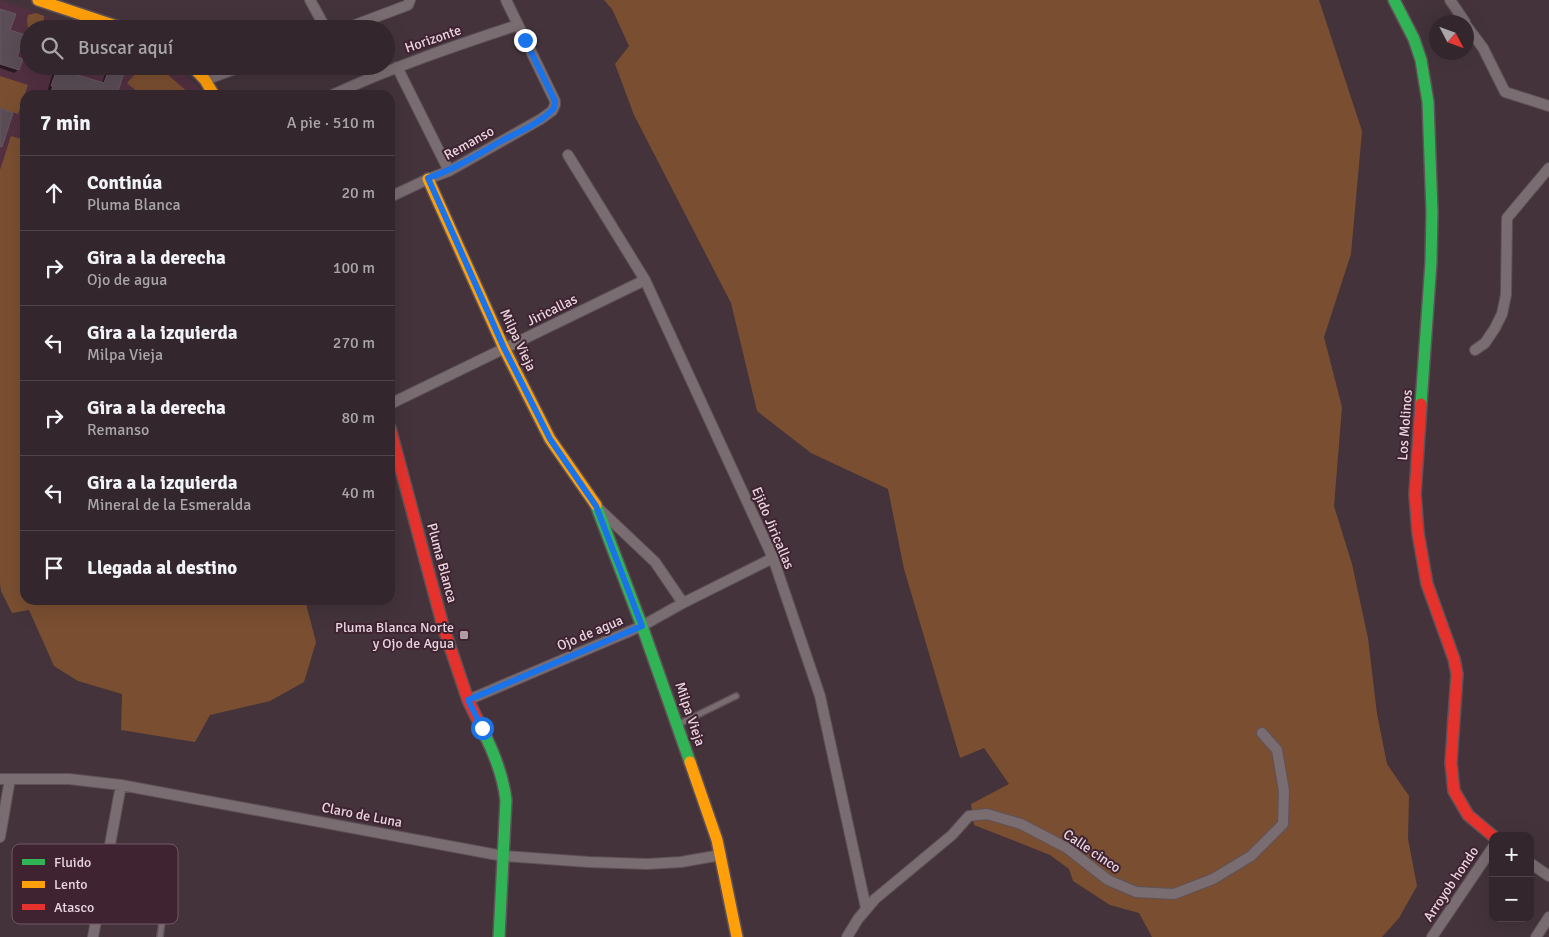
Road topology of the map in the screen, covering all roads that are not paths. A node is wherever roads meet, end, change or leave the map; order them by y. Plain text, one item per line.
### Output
1 (38, 0) edge
2 (310, 0) edge
3 (506, 0) edge
4 (1394, 0) edge
5 (1450, 0) edge
6 (409, 2) edge
7 (1460, 15) edge
8 (98, 20) edge
9 (321, 20) edge
10 (366, 20) edge
11 (518, 25) junction
12 (1474, 35) edge
13 (397, 66) joint
14 (200, 75) edge
15 (219, 75) edge
16 (377, 75) edge
17 (205, 80) junction
18 (211, 90) edge
19 (343, 90) edge
20 (1549, 106) edge
21 (568, 155) dead end
22 (1549, 168) edge
23 (449, 171) junction
24 (428, 178) junction
25 (395, 194) edge
26 (645, 280) junction
27 (504, 348) junction
28 (1474, 350) dead end
29 (395, 402) edge
30 (395, 447) edge
31 (596, 506) junction
32 (772, 558) junction
33 (683, 603) junction
34 (642, 626) junction
35 (736, 696) dead end
36 (468, 700) junction
37 (678, 724) junction
38 (1262, 733) dead end
39 (5, 779) edge
40 (121, 785) junction
41 (1489, 833) edge
42 (0, 837) edge
43 (111, 844) edge
44 (1489, 853) edge
45 (721, 855) junction
46 (503, 856) junction
47 (1534, 866) edge
48 (1549, 876) edge
49 (866, 908) junction
50 (1549, 917) edge
51 (96, 924) edge
52 (162, 924) edge
53 (94, 937) edge
54 (160, 937) edge
55 (499, 937) edge
56 (737, 937) edge
57 (847, 937) edge
58 (1432, 937) edge
59 (1536, 937) edge

1 - 8 street
2 - 9 street
3 - 11 street
4 - 41 street, Los Molinos
5 - 7 street
6 - 10 street
11 - 13 street, Horizonte
11 - 23 street, Remanso
12 - 20 street
13 - 23 street
14 - 17 street
15 - 17 street
16 - 19 street, Horizonte
17 - 18 street
21 - 26 street, Ejido Jiricallas
22 - 28 street
23 - 24 street, Remanso
24 - 25 street, Remanso
24 - 27 street, Milpa Vieja
26 - 27 street, Jiricallas
26 - 32 street, Ejido Jiricallas
27 - 29 street, Jiricallas
27 - 31 street, Milpa Vieja
30 - 36 street, Pluma Blanca
31 - 33 street, Milpa Vieja
31 - 34 street, Milpa Vieja
32 - 33 street, Ojo de agua
32 - 49 street, Ejido Jiricallas
33 - 34 street, Ojo de agua
34 - 36 street, Ojo de agua
34 - 37 street, Milpa Vieja
35 - 37 lane
36 - 46 street, Pluma Blanca
37 - 45 street, Milpa Vieja
38 - 49 street, Calle cinco
39 - 40 street, Claro de Luna
39 - 42 street
40 - 43 street
40 - 46 street, Claro de Luna
44 - 58 street, Arroyob hondo
45 - 46 street, Claro de Luna
45 - 56 street, Milpa Vieja
46 - 55 street, Pluma Blanca
47 - 48 street
49 - 57 street
50 - 59 street
51 - 53 street
52 - 54 lane

